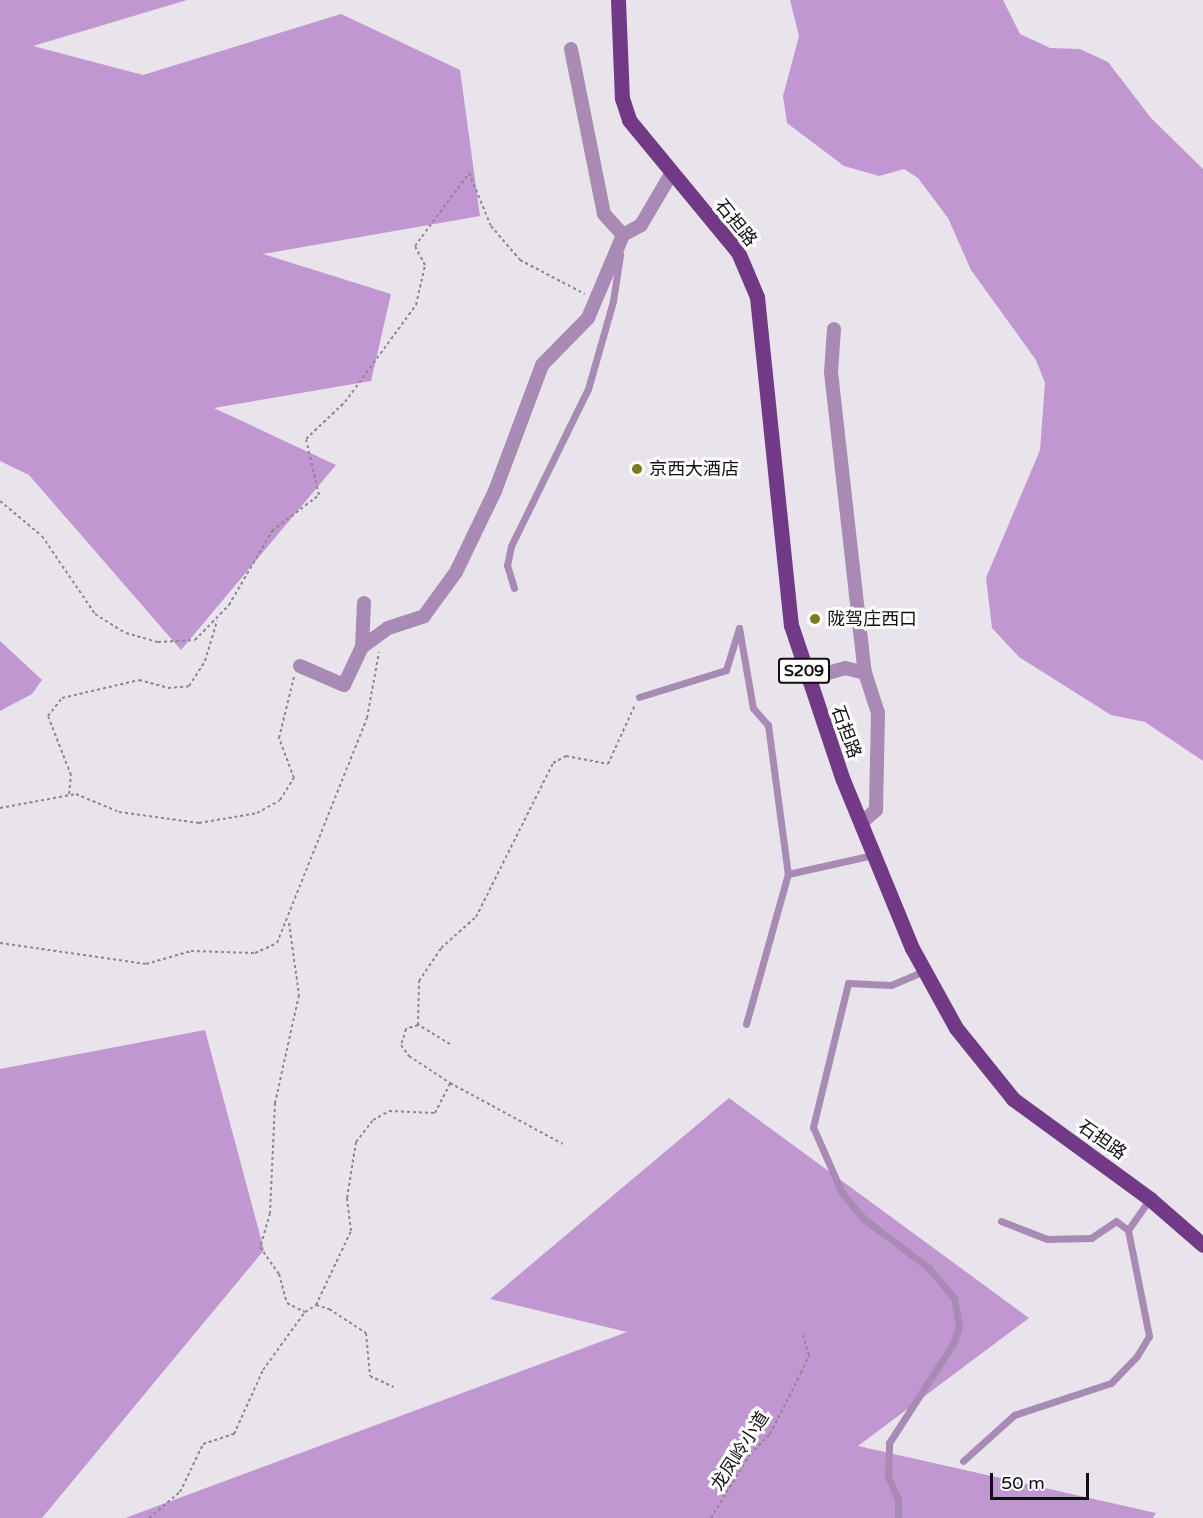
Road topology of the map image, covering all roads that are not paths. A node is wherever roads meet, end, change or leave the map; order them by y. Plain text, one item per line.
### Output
1 (618, 0) edge
2 (571, 49) dead end
3 (669, 176) junction
4 (622, 235) junction
5 (834, 329) dead end
6 (514, 588) dead end
7 (364, 603) dead end
8 (362, 647) junction
9 (300, 666) road end
10 (865, 673) junction
11 (807, 679) junction
12 (639, 697) road end
13 (861, 823) junction
14 (874, 855) junction
15 (788, 874) junction
16 (924, 971) junction
17 (746, 1024) dead end
18 (1150, 1198) junction
19 (1001, 1221) dead end
20 (1128, 1230) junction
21 (1203, 1245) edge
22 (963, 1461) dead end
23 (898, 1518) edge

1 - 3 main road, 石担路 / S209
2 - 4 street
3 - 4 street
3 - 11 main road, 石担路 / S209
4 - 6 lane
4 - 8 street
5 - 10 street
7 - 8 street
8 - 9 street
10 - 11 street
10 - 13 street
11 - 13 main road, 石担路 / S209
12 - 15 lane
13 - 14 main road, 石担路 / S209
14 - 15 lane
14 - 16 main road, 石担路 / S209
15 - 17 lane
16 - 18 main road, 石担路 / S209
16 - 23 lane
18 - 20 lane
18 - 21 main road, 石担路 / S209
19 - 20 lane
20 - 22 lane

